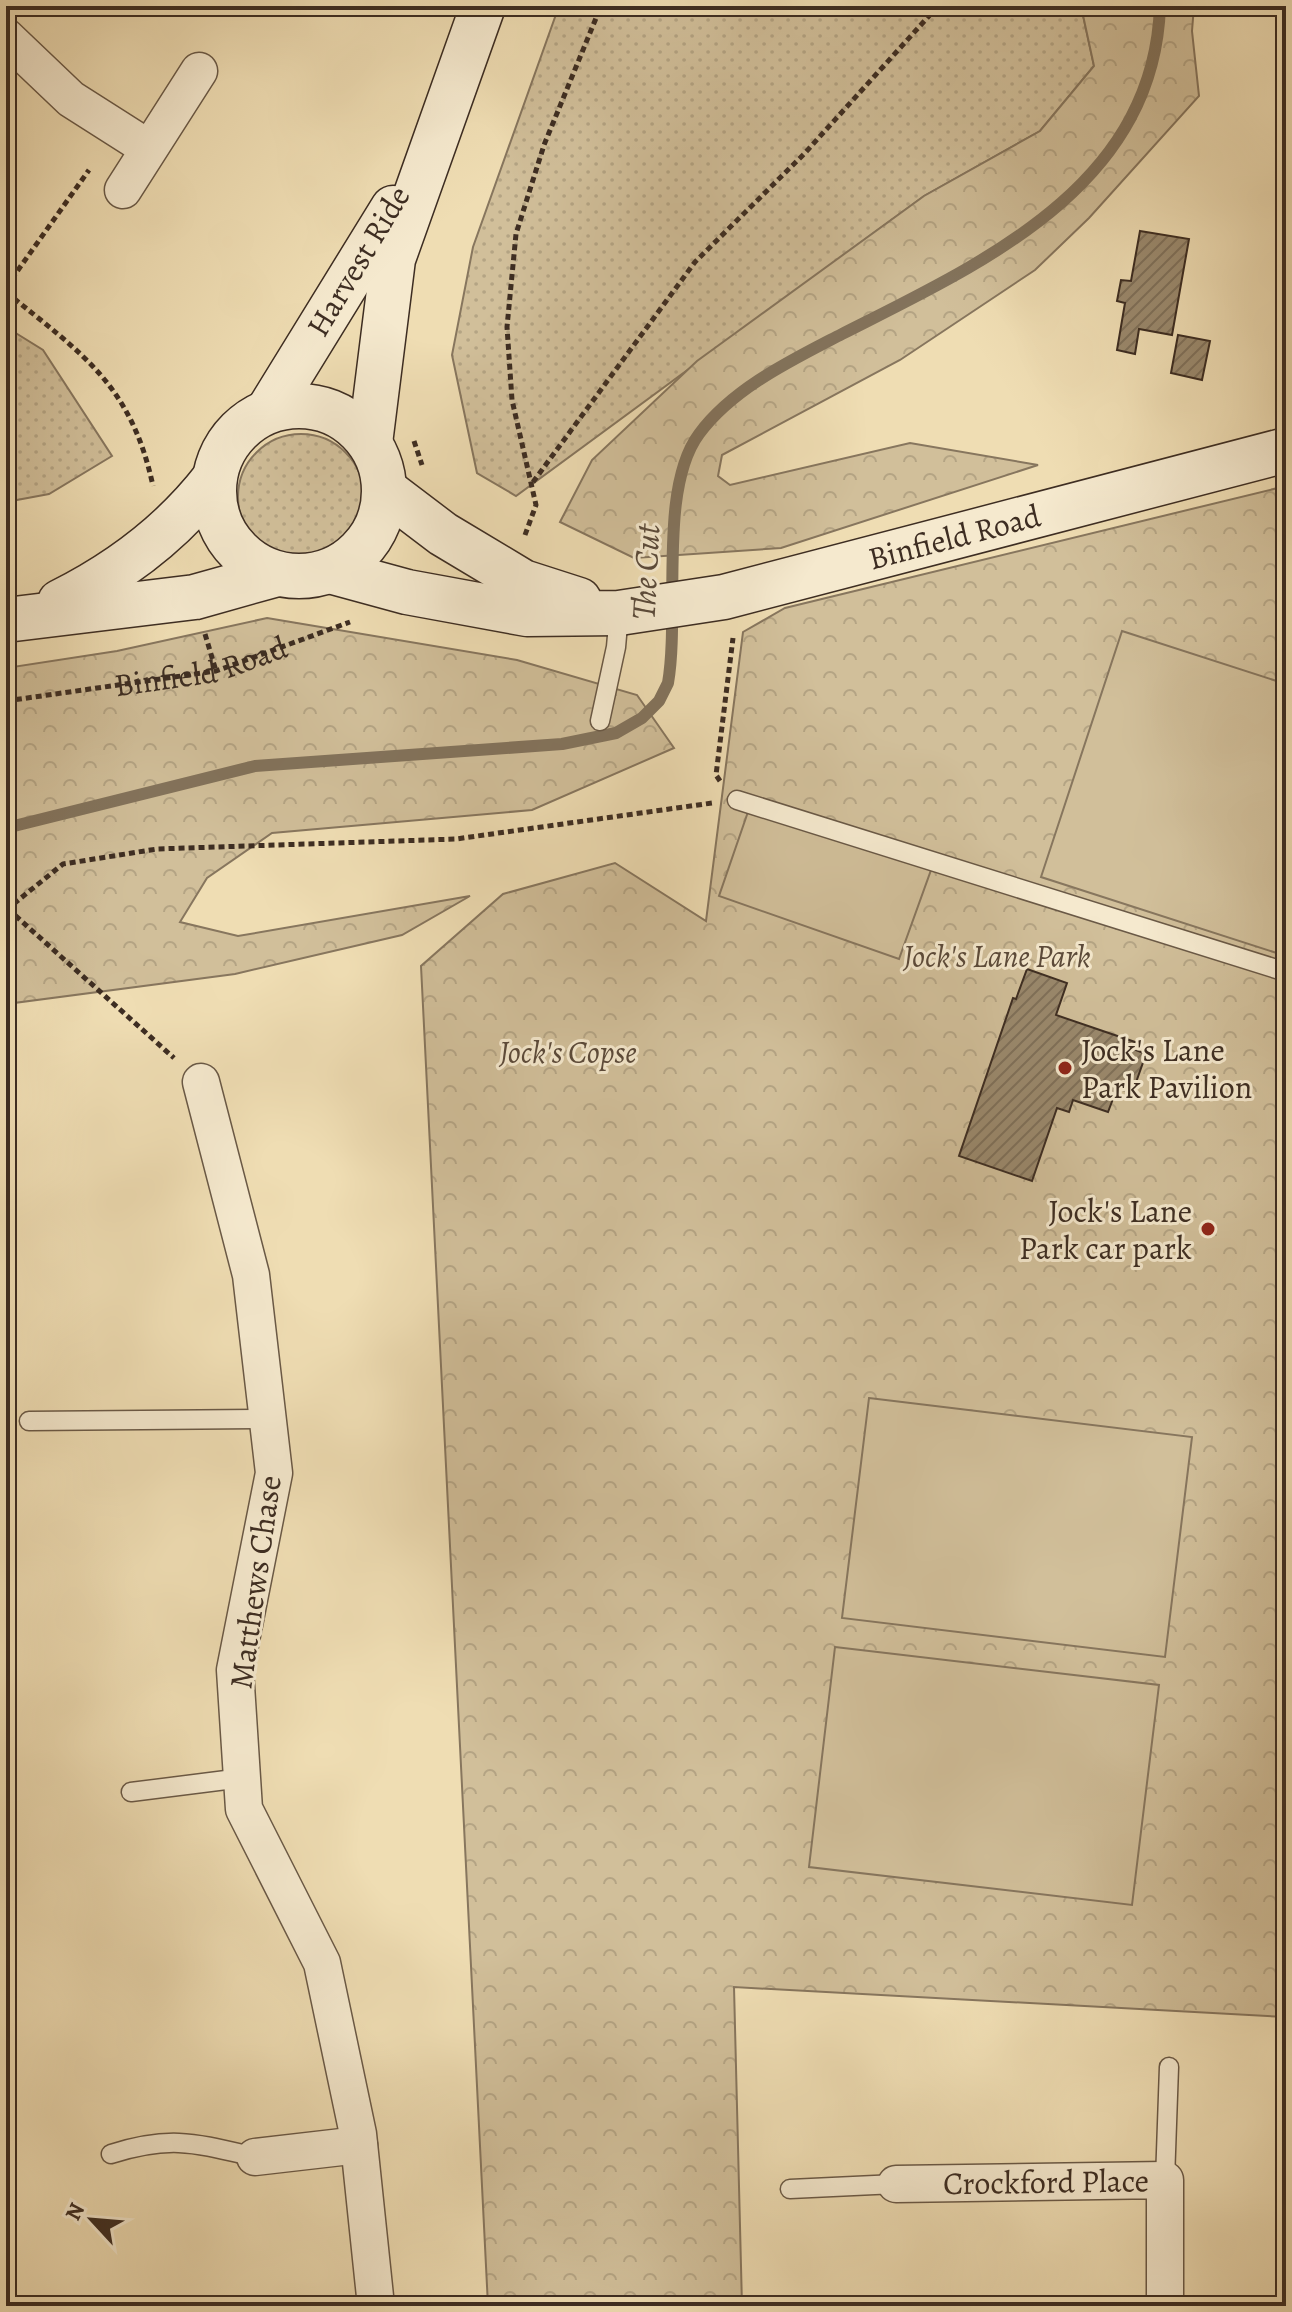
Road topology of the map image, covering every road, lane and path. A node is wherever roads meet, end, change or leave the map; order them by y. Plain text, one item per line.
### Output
1 (483, 6) edge
2 (601, 6) edge
3 (938, 6) edge
4 (6, 37) edge
5 (199, 71) dead end
6 (445, 110) junction
7 (148, 148) junction
8 (98, 158) dead end
9 (123, 190) dead end
10 (6, 290) edge
11 (268, 411) junction
12 (411, 426) dead end
13 (370, 443) junction
14 (1286, 450) edge
15 (423, 466) dead end
16 (214, 479) junction
17 (533, 482) junction
18 (385, 490) junction
19 (154, 494) dead end
20 (524, 540) dead end
21 (330, 571) junction
22 (277, 574) junction
23 (729, 596) junction
24 (619, 613) junction
25 (21, 617) edge
26 (353, 621) dead end
27 (203, 625) dead end
28 (216, 671) junction
29 (6, 701) edge
30 (600, 721) dead end
31 (737, 800) junction
32 (7, 910) edge
33 (1286, 972) edge
34 (201, 1082) joint
35 (268, 1419) junction
36 (29, 1421) dead end
37 (242, 1778) junction
38 (131, 1792) dead end
39 (1169, 2067) dead end
40 (359, 2145) junction
41 (111, 2154) dead end
42 (255, 2157) joint
43 (1165, 2180) junction
44 (896, 2184) joint
45 (790, 2189) dead end
46 (376, 2306) edge
47 (1165, 2306) edge

1 - 6 main road, Harvest Ride
2 - 17 path
3 - 17 path
4 - 7 street
5 - 7 street
6 - 11 main road, Harvest Ride
6 - 13 main road, Harvest Ride
7 - 9 street
8 - 10 path
10 - 19 path
11 - 13 main road
11 - 16 main road
12 - 15 path
13 - 18 main road
14 - 23 main road, Binfield Road
16 - 22 main road
16 - 25 main road, Binfield Road
17 - 20 path
18 - 21 main road
18 - 24 main road, Binfield Road
21 - 22 main road
21 - 24 main road, Binfield Road
22 - 25 main road, Binfield Road
23 - 24 main road, Binfield Road
23 - 31 path
24 - 30 lane
26 - 28 path, Binfield Road
27 - 28 path
28 - 29 path, Binfield Road
31 - 32 path
31 - 33 lane
32 - 34 path
34 - 35 street, Matthews Chase
35 - 36 lane
35 - 37 street, Matthews Chase
37 - 38 lane
37 - 40 street, Matthews Chase
39 - 43 lane
40 - 42 street
40 - 46 street, Matthews Chase
41 - 42 lane
43 - 44 street, Crockford Place
43 - 47 street, Crockford Place
44 - 45 lane

